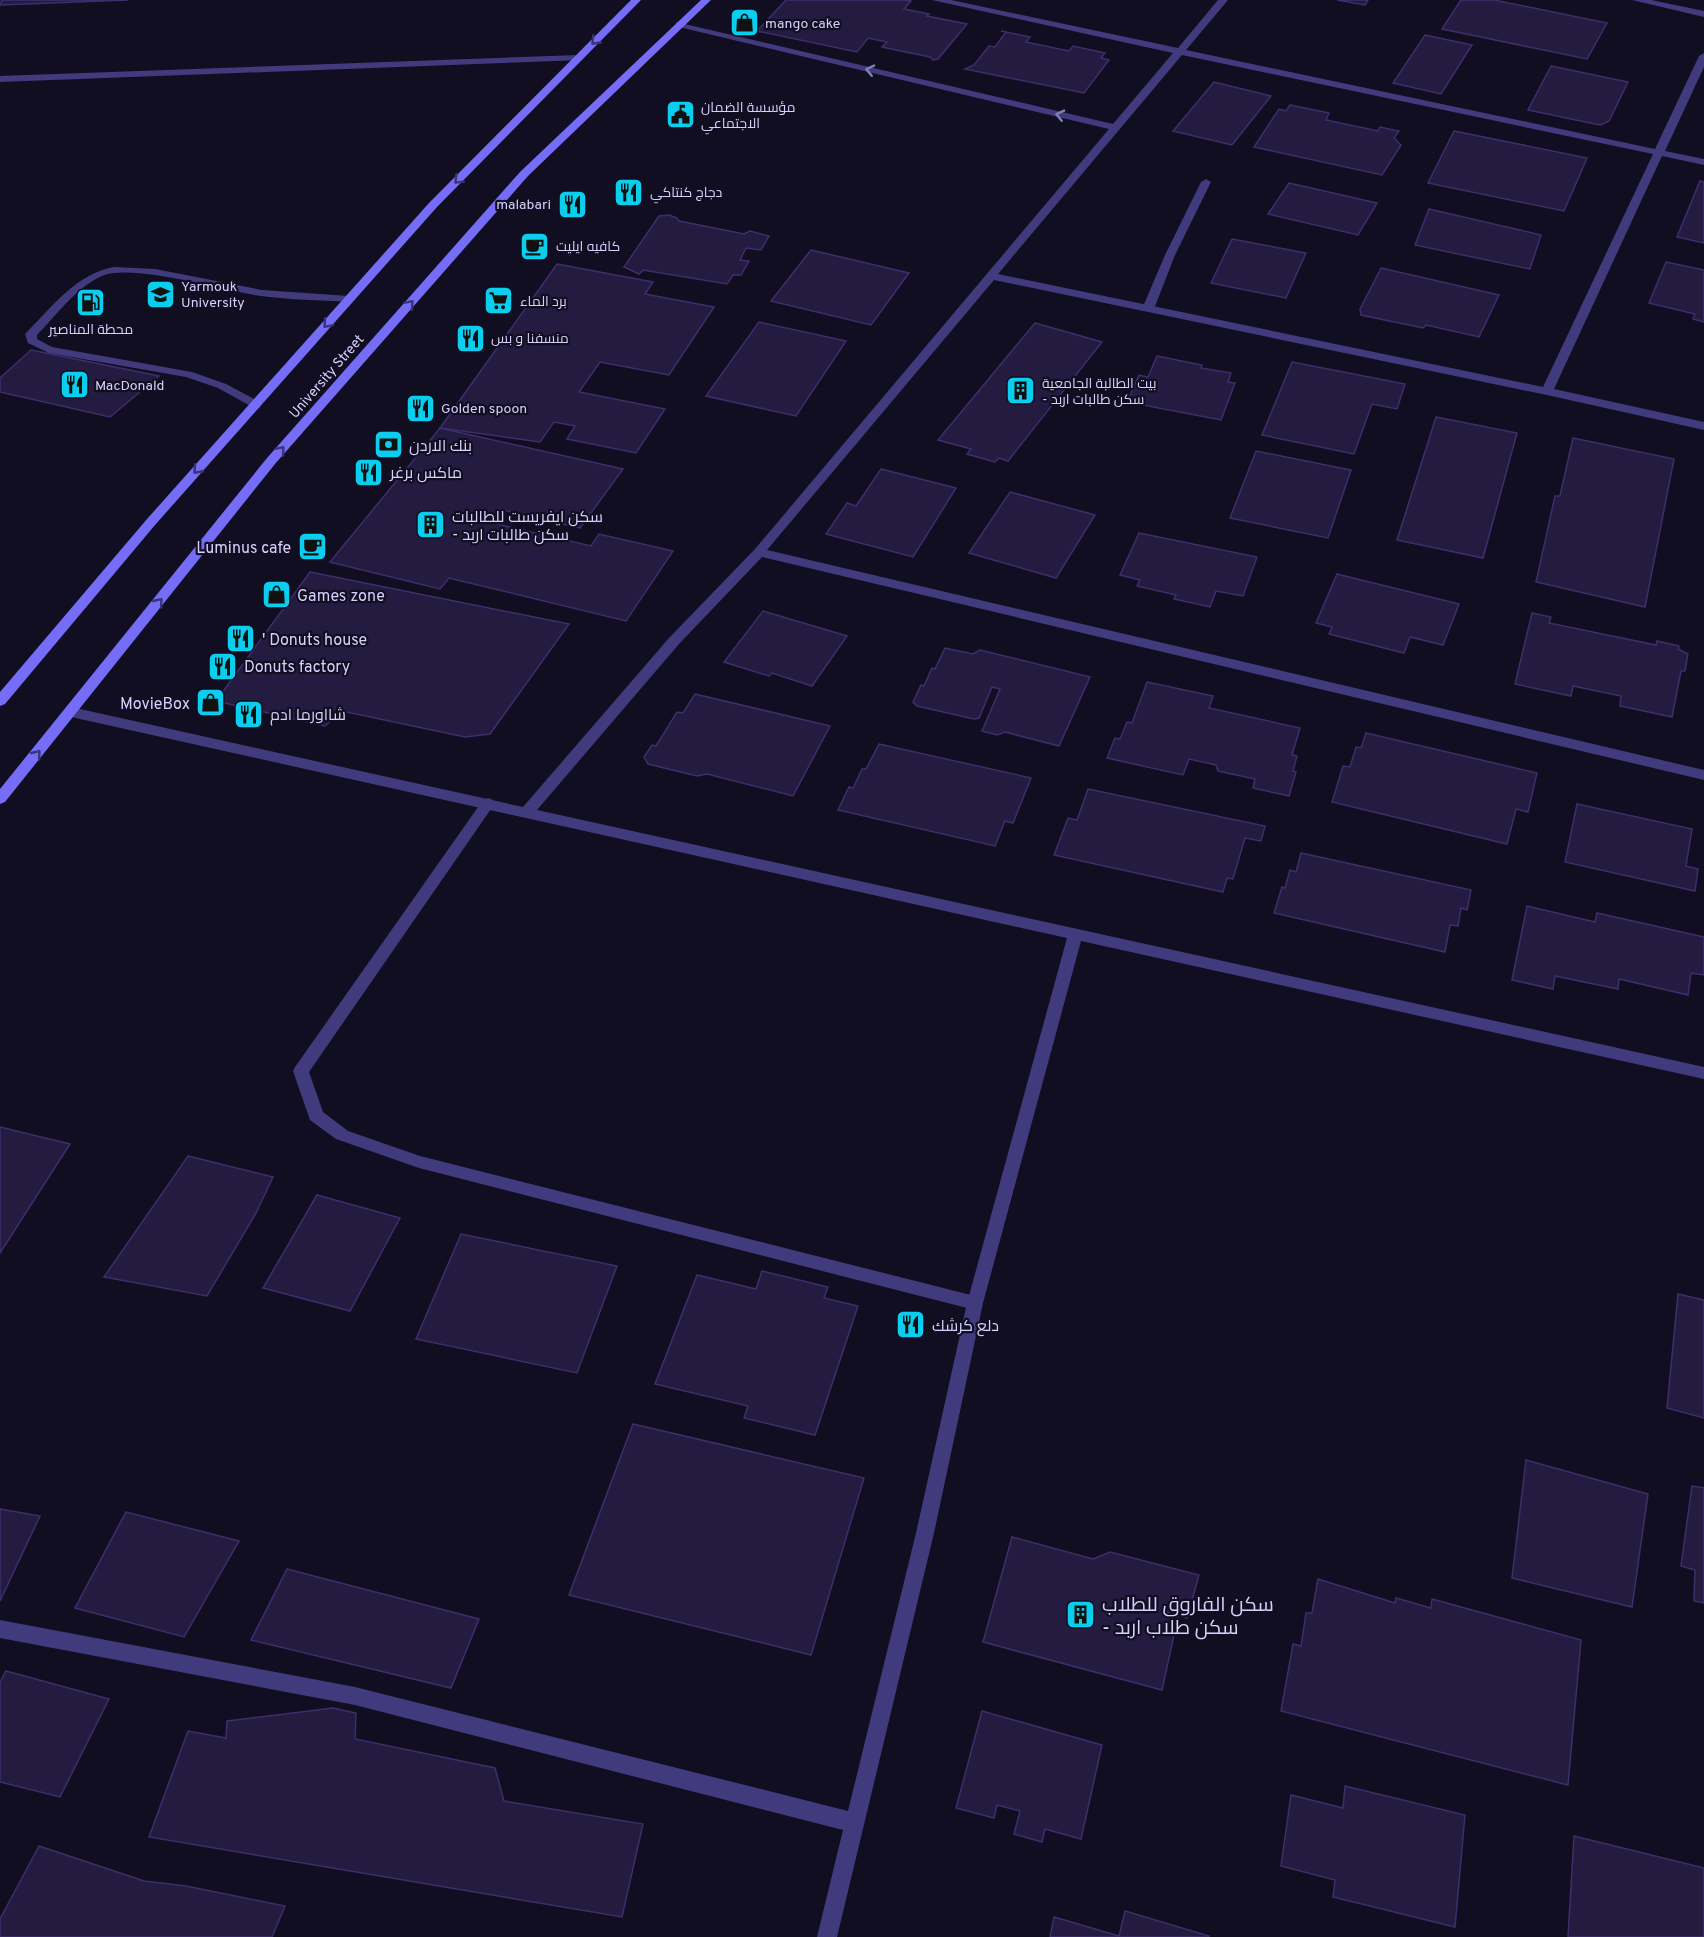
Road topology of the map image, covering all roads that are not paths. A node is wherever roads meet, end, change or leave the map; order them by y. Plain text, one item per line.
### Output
1 (636, 0) edge
2 (706, 0) edge
3 (938, 0) edge
4 (1223, 0) edge
5 (1638, 0) edge
6 (1704, 14) edge
7 (680, 24) junction
8 (1182, 50) junction
9 (1704, 56) edge
10 (579, 58) junction
11 (0, 80) edge
12 (1117, 128) junction
13 (1658, 152) junction
14 (1704, 162) edge
15 (1206, 182) dead end
16 (990, 276) junction
17 (348, 299) junction
18 (1148, 309) junction
19 (1547, 390) junction
20 (256, 405) junction
21 (1704, 426) edge
22 (759, 552) junction
23 (0, 701) edge
24 (71, 712) junction
25 (1704, 776) edge
26 (0, 799) edge
27 (488, 803) junction
28 (527, 812) junction
29 (1076, 934) junction
30 (1704, 1073) edge
31 (975, 1304) junction
32 (0, 1629) edge
33 (855, 1823) junction
34 (827, 1937) edge

1 -> 10 main road
2 - 7 main road, University Street
3 - 8 street
4 - 8 street
5 - 6 street
12 -> 7 street
24 -> 7 main road, University Street
8 - 12 street
8 - 13 street
9 - 13 street
10 - 11 street
10 -> 17 main road
12 - 16 street
13 - 14 street
13 - 19 street
15 - 18 street
16 - 18 street
16 - 22 street
17 -> 20 main road
17 - 20 street
18 - 19 street
19 - 21 street
20 -> 23 main road
22 - 25 street
22 - 28 street
26 -> 24 main road, University Street
24 - 27 street
27 - 28 street
27 - 31 street
28 - 29 street
29 - 30 street
29 - 31 street
31 - 33 street
32 - 33 street
33 - 34 street

